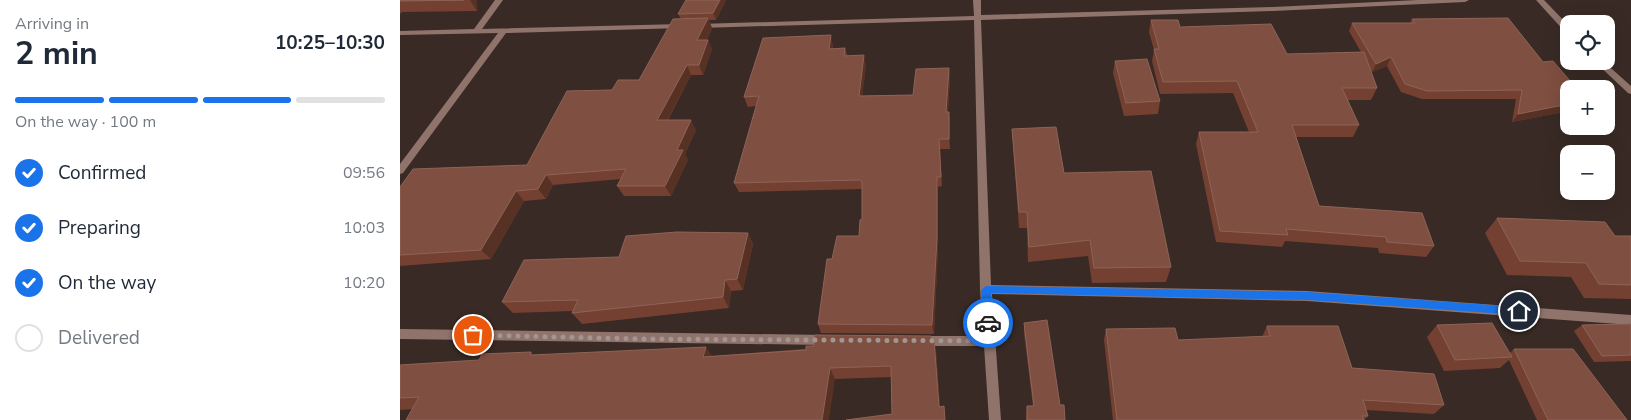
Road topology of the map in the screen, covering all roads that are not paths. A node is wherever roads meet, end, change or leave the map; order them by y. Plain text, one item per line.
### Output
1 (498, 0) edge
2 (977, 0) edge
3 (1465, 0) edge
4 (1540, 0) edge
5 (978, 18) junction
6 (1560, 21) edge
7 (476, 31) junction
8 (503, 31) junction
9 (400, 33) edge
10 (1608, 70) edge
11 (1631, 91) edge
12 (400, 171) edge
13 (986, 290) junction
14 (1631, 320) edge
15 (400, 334) edge
16 (842, 340) edge
17 (911, 341) edge
18 (990, 341) junction
19 (995, 420) edge

1 - 7 street
2 - 5 street
3 - 5 street
4 - 6 street
5 - 8 street
5 - 13 street
7 - 8 street
7 - 9 street
8 - 12 street
10 - 11 street
13 - 14 street
13 - 18 street
15 - 16 street
17 - 18 street
18 - 19 street

